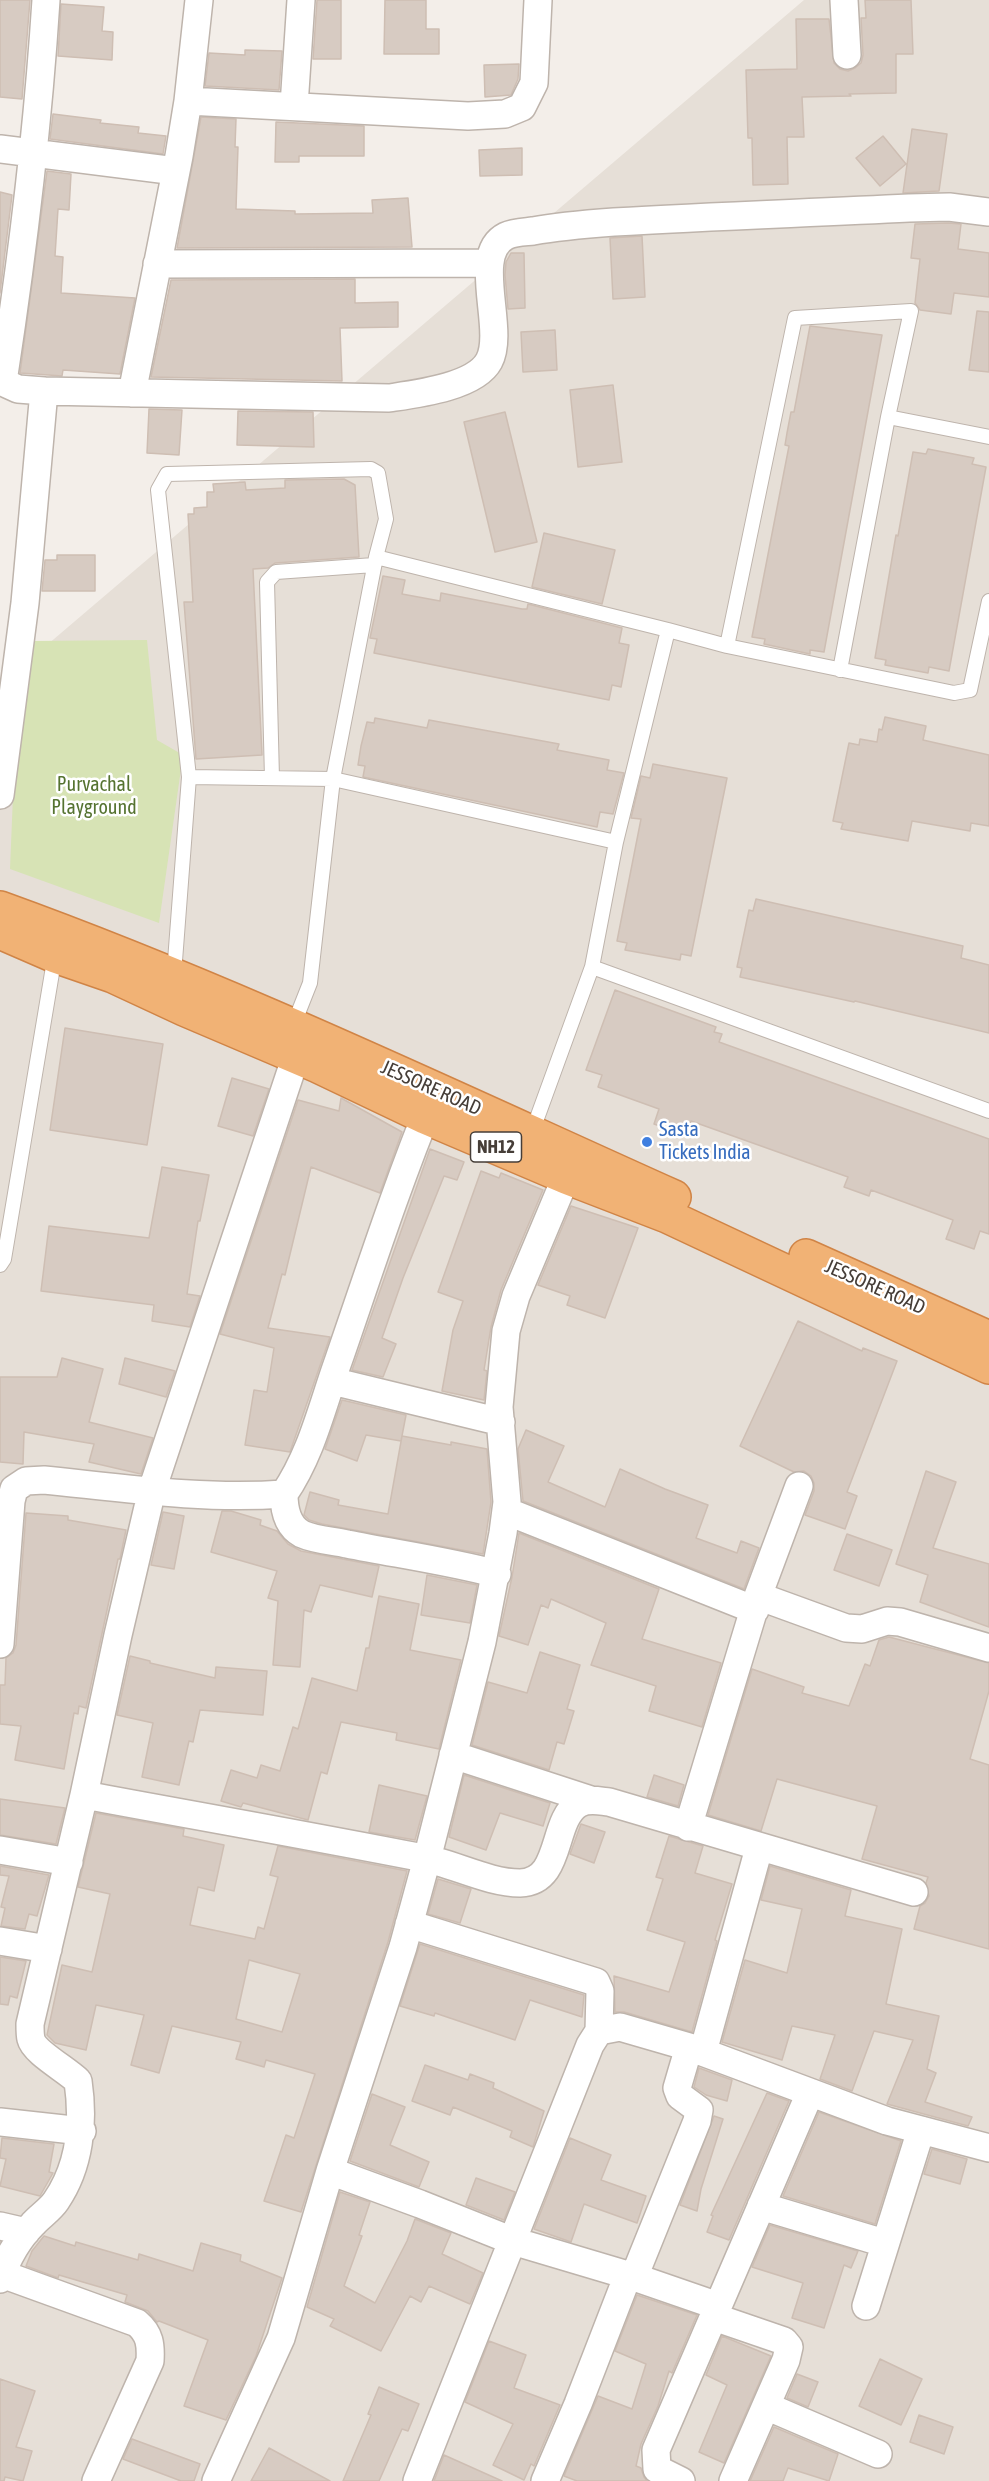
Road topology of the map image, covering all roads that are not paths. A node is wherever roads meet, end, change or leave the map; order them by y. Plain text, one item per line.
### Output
1 (46, 0) edge
2 (199, 0) edge
3 (300, 0) edge
4 (538, 0) edge
5 (844, 0) edge
6 (847, 55) dead end
7 (188, 101) junction
8 (294, 106) junction
9 (0, 149) edge
10 (33, 154) junction
11 (176, 171) junction
12 (989, 212) edge
13 (489, 263) junction
14 (157, 264) junction
15 (44, 392) junction
16 (132, 393) junction
17 (888, 417) junction
18 (989, 437) edge
19 (375, 561) junction
20 (989, 601) edge
21 (668, 630) junction
22 (727, 646) junction
23 (840, 670) junction
24 (189, 777) junction
25 (272, 778) junction
26 (333, 779) junction
27 (0, 795) edge
28 (616, 842) junction
29 (0, 908) edge
30 (0, 932) edge
31 (57, 943) junction
32 (592, 967) junction
33 (174, 976) junction
34 (294, 1041) junction
35 (430, 1104) junction
36 (989, 1111) edge
37 (532, 1132) junction
38 (571, 1165) junction
39 (0, 1265) edge
40 (989, 1338) edge
41 (989, 1367) edge
42 (332, 1381) junction
43 (501, 1422) junction
44 (799, 1486) dead end
45 (152, 1490) junction
46 (284, 1494) junction
47 (506, 1511) junction
48 (497, 1574) junction
49 (757, 1603) junction
50 (0, 1644) edge
51 (989, 1648) edge
52 (453, 1755) junction
53 (84, 1795) junction
54 (591, 1800) junction
55 (688, 1827) junction
56 (759, 1848) junction
57 (0, 1850) edge
58 (427, 1859) junction
59 (69, 1862) junction
60 (914, 1892) dead end
61 (409, 1924) junction
62 (0, 1941) edge
63 (48, 1949) junction
64 (599, 2031) junction
65 (696, 2049) junction
66 (810, 2093) junction
67 (0, 2122) edge
68 (921, 2130) junction
69 (82, 2131) junction
70 (989, 2148) edge
71 (330, 2171) junction
72 (761, 2206) junction
73 (0, 2226) edge
74 (26, 2232) junction
75 (513, 2241) junction
76 (884, 2243) junction
77 (631, 2276) junction
78 (1, 2277) edge
79 (866, 2306) dead end
80 (716, 2311) junction
81 (766, 2406) junction
82 (878, 2454) dead end
83 (96, 2481) edge
84 (216, 2481) edge
85 (417, 2481) edge
86 (544, 2481) edge
87 (681, 2481) edge
88 (733, 2481) edge

1 - 10 street
2 - 7 street
3 - 8 street
4 - 8 street
5 - 6 street
7 - 8 street
7 - 11 street
9 - 10 street
10 - 11 street
10 - 15 street
11 - 14 street
12 - 13 street
13 - 14 street
13 - 16 street
14 - 16 street
15 - 16 street
15 - 27 street
17 - 18 lane
17 - 22 lane
17 - 23 lane
19 - 21 lane
19 - 24 lane
19 - 25 lane
19 - 26 lane
20 - 23 lane
21 - 22 lane
21 - 28 lane
22 - 23 lane
24 - 25 lane
24 - 33 lane
25 - 26 lane
26 - 28 lane
26 - 34 lane
28 - 32 lane
29 - 31 highway, JESSORE ROAD / NH12
30 - 31 highway, NH12
31 - 33 highway, JESSORE ROAD / NH12
31 - 34 highway, NH12
31 - 39 lane
32 - 36 lane
32 - 37 lane
33 - 34 highway, JESSORE ROAD / NH12
34 - 35 highway, JESSORE ROAD / NH12
34 - 45 street
35 - 37 highway, JESSORE ROAD / NH12
35 - 38 highway, NH12
35 - 42 street
37 - 38 highway, JESSORE ROAD / NH12
38 - 40 highway, JESSORE ROAD / NH12
38 - 41 highway, NH12
38 - 43 street
42 - 43 street
42 - 46 street
43 - 47 street
44 - 49 street
45 - 46 street
45 - 50 street
45 - 53 street
46 - 48 street
47 - 48 street
47 - 49 street
48 - 52 street
49 - 51 street
49 - 55 street
52 - 54 street
52 - 58 street
53 - 58 street
53 - 59 street
54 - 55 street
54 - 58 street
55 - 56 street
56 - 60 street
56 - 65 street
57 - 59 street
58 - 61 street
59 - 63 street
61 - 64 street
61 - 71 street
62 - 63 street
63 - 69 street
64 - 65 street
64 - 75 street
65 - 66 street
65 - 77 street
66 - 68 street
66 - 72 street
67 - 69 street
68 - 70 street
68 - 76 street
69 - 74 street
71 - 75 street
71 - 84 street
72 - 76 street
72 - 80 street
73 - 74 street
74 - 78 street
75 - 77 street
75 - 85 street
76 - 79 street
77 - 80 street
77 - 86 street
78 - 83 street
80 - 81 street
80 - 87 street
81 - 82 street
81 - 88 street

